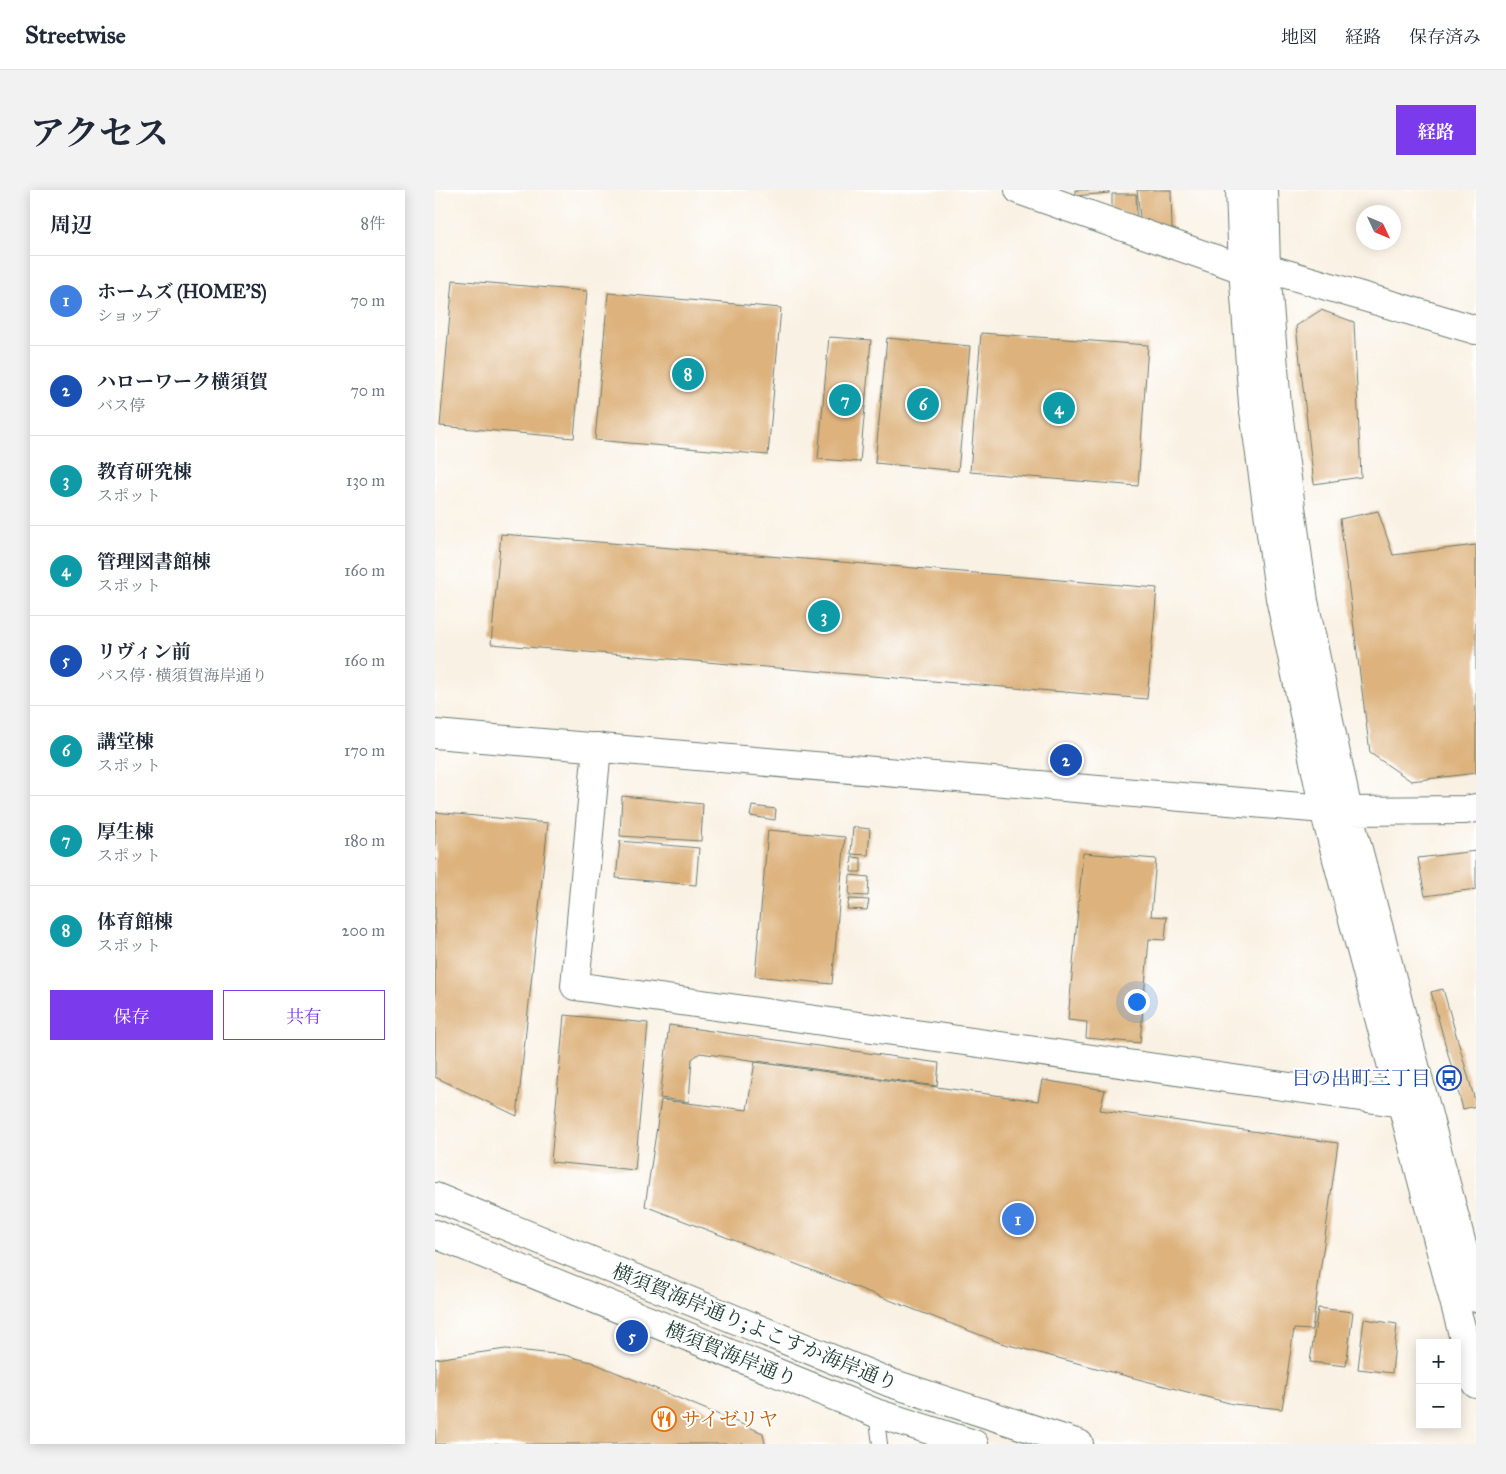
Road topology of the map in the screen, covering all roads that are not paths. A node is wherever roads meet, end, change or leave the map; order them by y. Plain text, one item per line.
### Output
1 (1240, 190) edge
2 (1264, 190) edge
3 (1032, 192) edge
4 (1254, 268) junction
5 (1476, 330) edge
6 (435, 734) edge
7 (597, 747) junction
8 (1476, 808) edge
9 (1336, 810) junction
10 (1414, 1105) junction
11 (435, 1197) edge
12 (435, 1234) edge
13 (1476, 1298) edge
14 (1476, 1384) edge
15 (876, 1413) junction
16 (881, 1444) edge
17 (974, 1444) edge
18 (1079, 1444) edge

1 - 4 street
2 - 4 street
3 - 4 street
4 - 5 street
4 - 9 street
6 - 7 street
7 - 9 street
7 - 10 street
8 - 9 street
9 - 10 street
10 - 13 street
10 - 14 street
11 - 18 street, 横須賀海岸通り;よこすか海岸通り
12 - 15 street, 横須賀海岸通り
15 - 16 lane
15 - 17 street, 横須賀海岸通り

